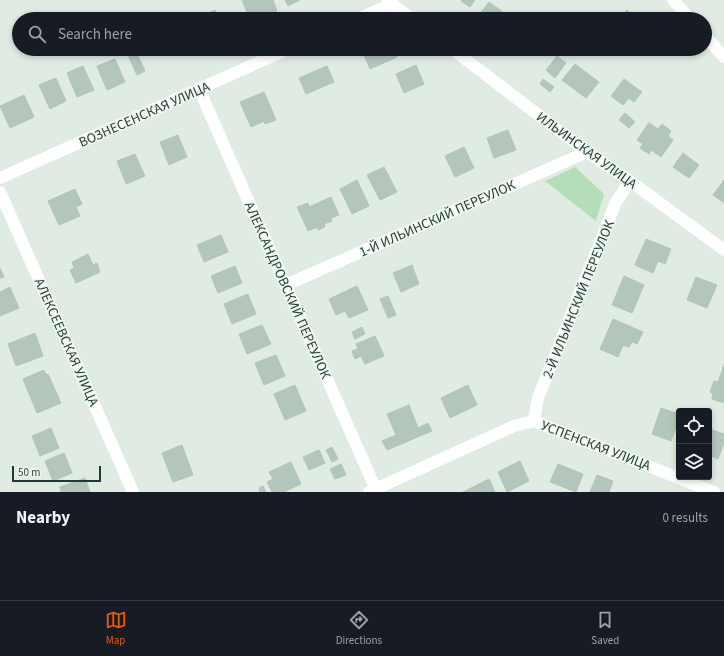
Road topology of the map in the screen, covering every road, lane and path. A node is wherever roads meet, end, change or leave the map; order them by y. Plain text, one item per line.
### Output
1 (673, 0) edge
2 (390, 2) edge
3 (371, 12) edge
4 (403, 12) edge
5 (684, 12) edge
6 (712, 44) edge
7 (272, 56) edge
8 (461, 56) edge
9 (724, 57) edge
10 (199, 89) junction
11 (587, 152) junction
12 (0, 178) edge
13 (630, 181) junction
14 (0, 192) edge
15 (724, 250) edge
16 (286, 285) junction
17 (534, 421) junction
18 (374, 491) edge
19 (133, 492) edge
20 (714, 492) edge

1 - 5 street
2 - 3 street
2 - 4 street
6 - 9 street
7 - 10 street, ВОЗНЕСЕНСКАЯ УЛИЦА
8 - 11 street, ИЛЬИНСКАЯ УЛИЦА
10 - 12 street, ВОЗНЕСЕНСКАЯ УЛИЦА
10 - 16 street, АЛЕКСАНДРОВСКИЙ ПЕРЕУЛОК
11 - 13 street, ИЛЬИНСКАЯ УЛИЦА
11 - 16 street, 1-Й ИЛЬИНСКИЙ ПЕРЕУЛОК
13 - 15 street, ИЛЬИНСКАЯ УЛИЦА
13 - 17 street, 2-Й ИЛЬИНСКИЙ ПЕРЕУЛОК
14 - 19 street, АЛЕКСЕЕВСКАЯ УЛИЦА
16 - 18 street, АЛЕКСАНДРОВСКИЙ ПЕРЕУЛОК
17 - 18 street, УСПЕНСКАЯ УЛИЦА
17 - 20 street, УСПЕНСКАЯ УЛИЦА

